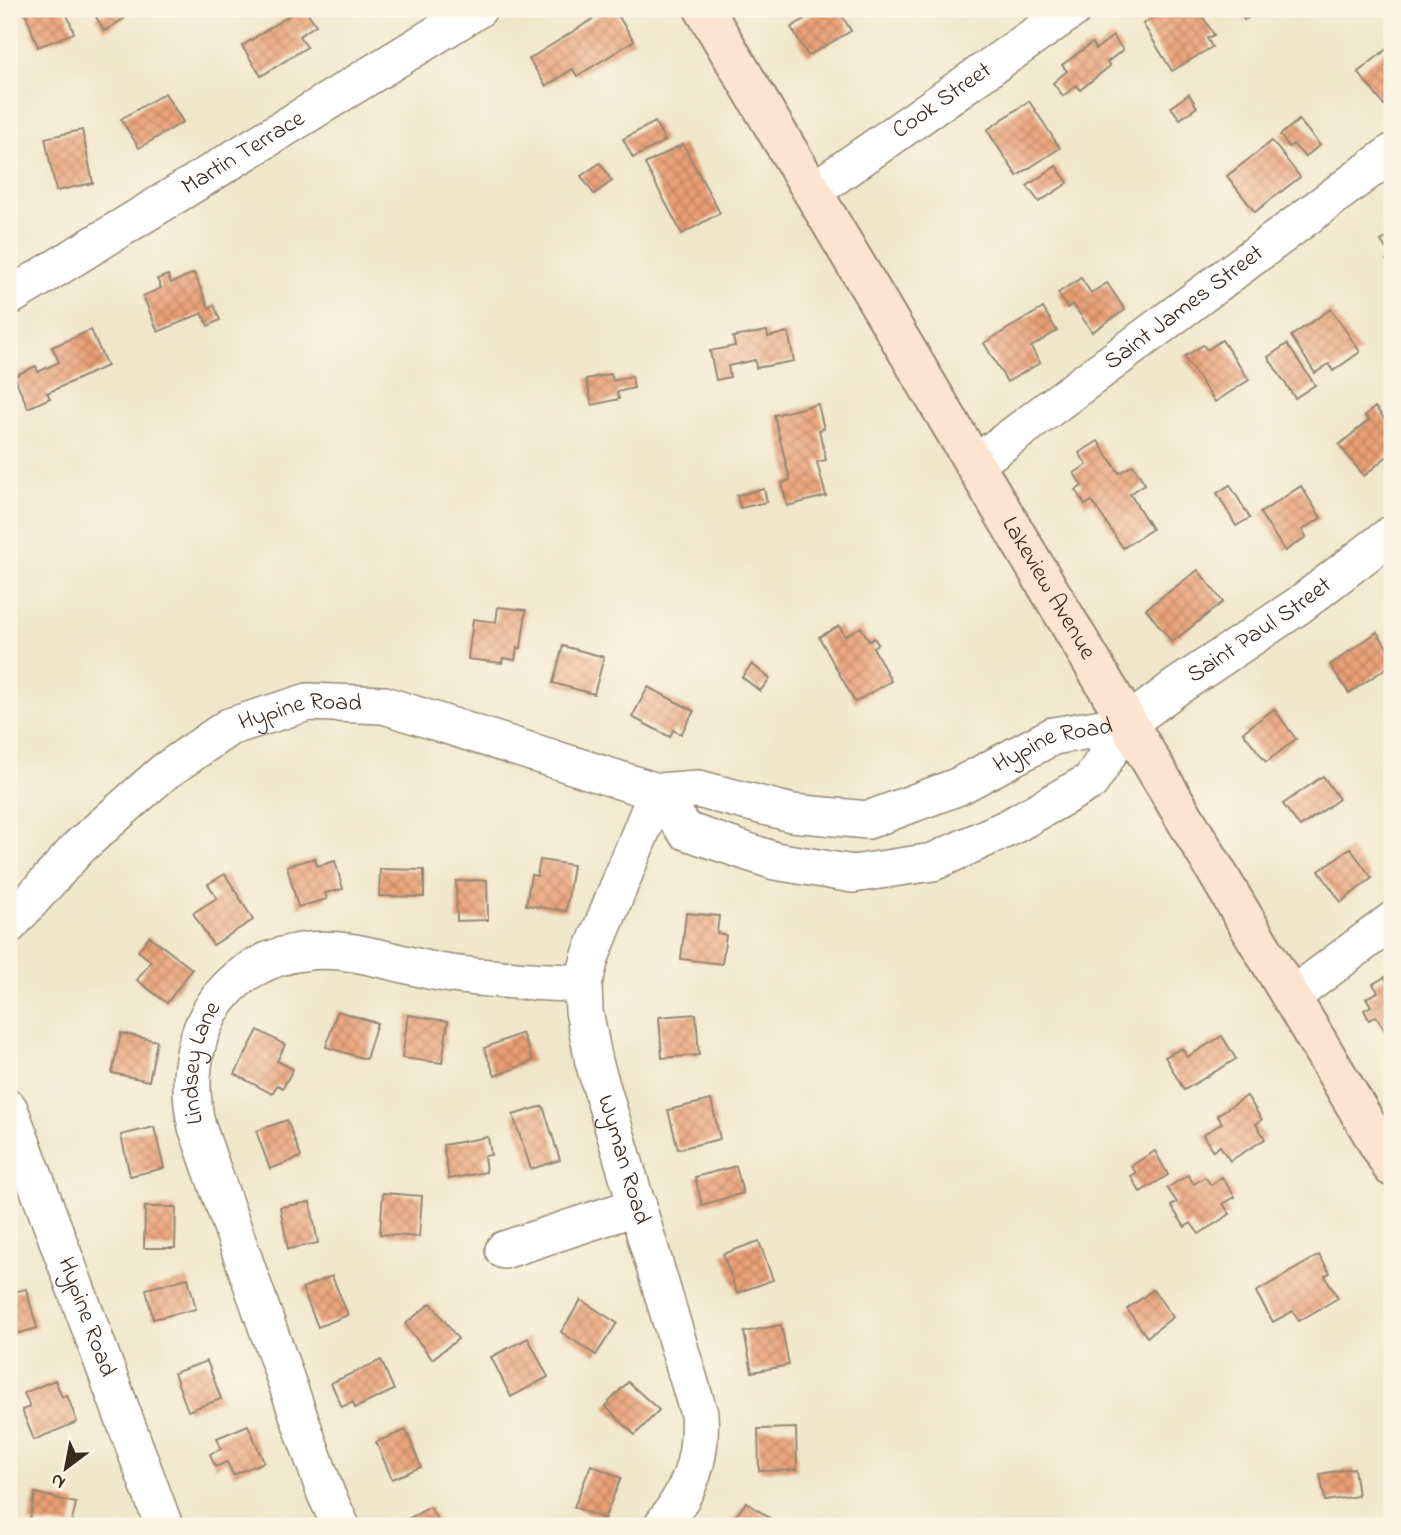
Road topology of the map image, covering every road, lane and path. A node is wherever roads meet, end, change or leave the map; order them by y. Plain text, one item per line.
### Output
1 (478, 9) edge
2 (704, 9) edge
3 (1073, 9) edge
4 (1392, 153) edge
5 (812, 192) junction
6 (9, 297) edge
7 (975, 464) junction
8 (1392, 534) edge
9 (1128, 724) junction
10 (657, 792) junction
11 (1392, 921) edge
12 (9, 925) edge
13 (583, 984) junction
14 (1291, 997) junction
15 (9, 1109) edge
16 (1392, 1167) edge
17 (23, 1191) edge
18 (638, 1206) junction
19 (504, 1250) dead end
20 (164, 1526) edge
21 (341, 1526) edge
22 (662, 1526) edge

1 - 6 street, Martin Terrace
2 - 5 main road, Lakeview Avenue
3 - 5 street, Cook Street
4 - 7 street, Saint James Street
5 - 7 main road, Lakeview Avenue
7 - 9 main road, Lakeview Avenue
8 - 9 street, Saint Paul Street
9 - 10 street, Hypine Road
9 - 10 street, Hypine Road
9 - 14 main road, Lakeview Avenue
10 - 12 street, Hypine Road
10 - 13 street, Wyman Road
11 - 14 street
13 - 18 street, Wyman Road
13 - 21 street, Lindsey Lane
14 - 16 main road, Lakeview Avenue
15 - 17 street, Hypine Road
17 - 20 street, Hypine Road
18 - 19 street
18 - 22 street, Wyman Road

